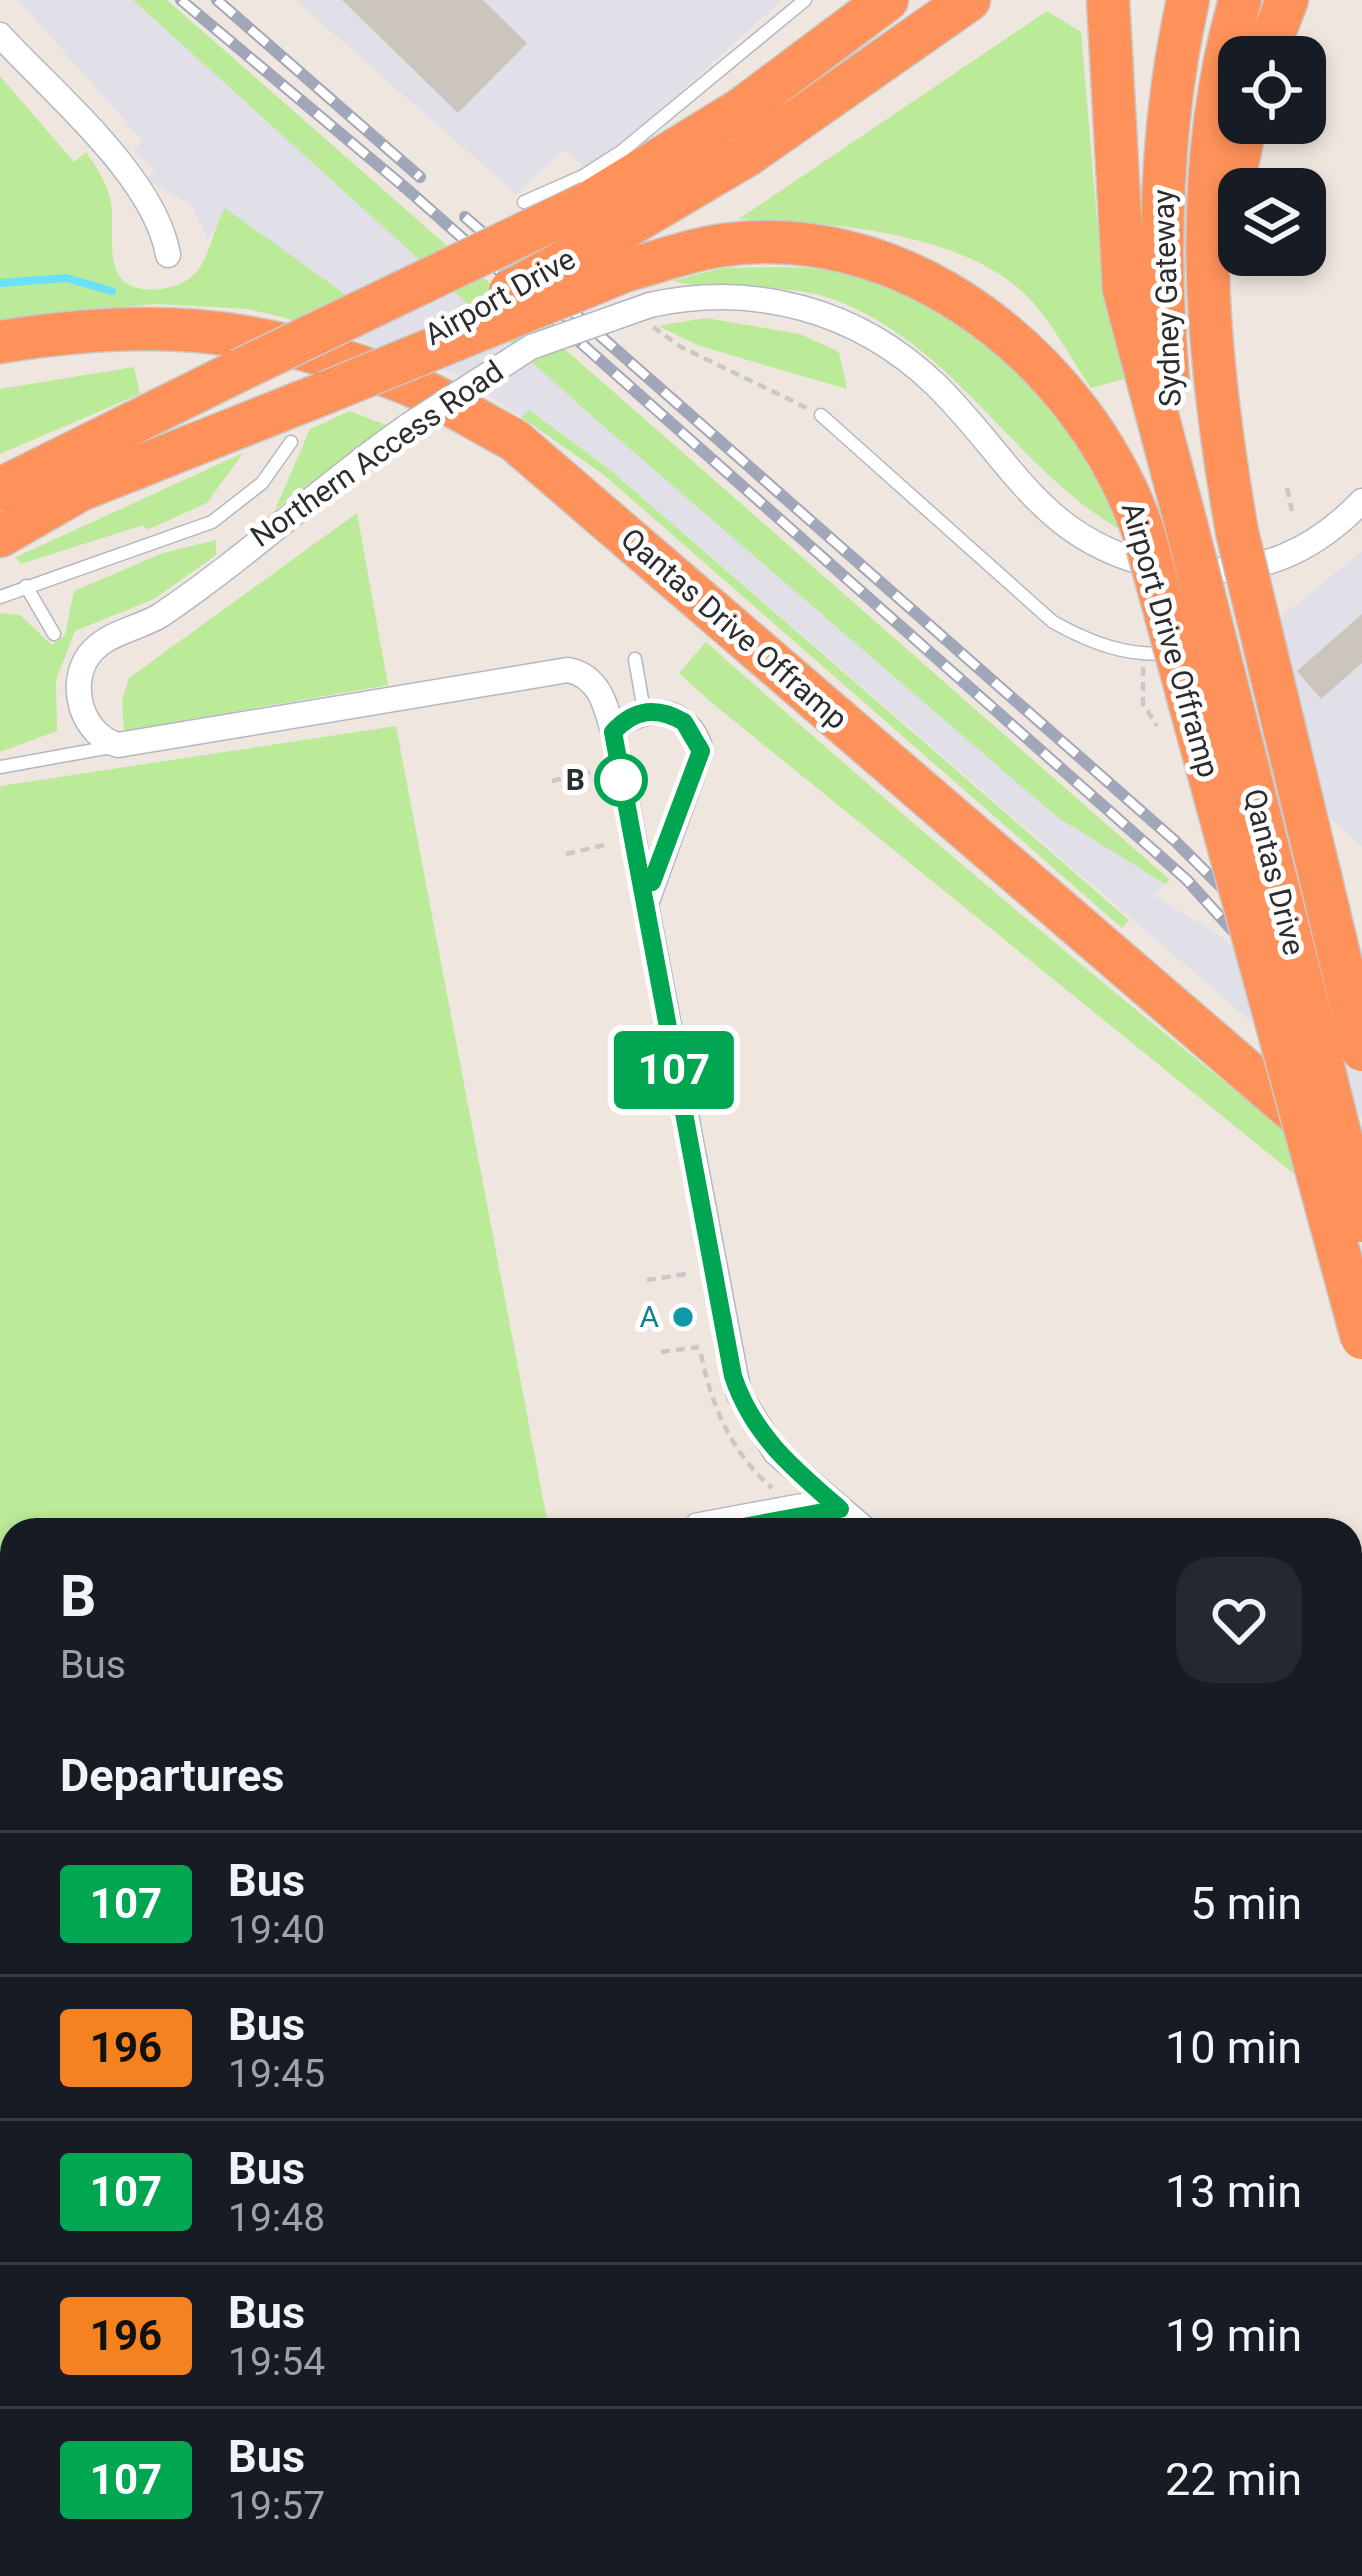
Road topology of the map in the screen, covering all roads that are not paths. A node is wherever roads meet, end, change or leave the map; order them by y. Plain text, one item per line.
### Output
1 (805, 0) edge
2 (887, 0) edge
3 (969, 0) edge
4 (1108, 0) edge
5 (1188, 0) edge
6 (1240, 0) edge
7 (1287, 0) edge
8 (0, 34) edge
9 (1272, 36) edge
10 (1241, 144) edge
11 (524, 202) dead end
12 (619, 253) junction
13 (168, 255) dead end
14 (0, 341) edge
15 (821, 415) road end
16 (291, 442) dead end
17 (0, 489) edge
18 (1362, 501) edge
19 (1186, 524) junction
20 (1237, 532) junction
21 (0, 536) edge
22 (1263, 568) junction
23 (26, 586) junction
24 (0, 597) edge
25 (54, 634) dead end
26 (1208, 650) dead end
27 (1187, 652) dead end
28 (634, 659) dead end
29 (644, 711) junction
30 (613, 732) junction
31 (118, 746) junction
32 (0, 767) edge
33 (643, 912) junction
34 (1362, 1050) edge
35 (1362, 1168) edge
36 (1362, 1220) edge
37 (1362, 1338) edge
38 (832, 1502) junction
39 (739, 1518) edge
40 (772, 1518) edge
41 (851, 1518) edge

1 - 11 lane
2 - 12 highway, Airport Drive
3 - 12 highway, Airport Drive
4 - 19 highway
5 - 19 highway, Sydney Gateway
6 - 20 highway, Sydney Gateway
7 - 9 highway
8 - 13 street
10 - 20 highway
12 - 17 highway, Airport Drive, bridge
12 - 21 highway, Airport Drive, bridge
12 - 22 street, Northern Access Road
12 - 31 street, Northern Access Road, bridge
12 - 37 highway, Airport Drive Offramp, bridge
14 - 35 highway, Qantas Drive Offramp
15 - 27 lane
16 - 23 lane
18 - 22 street, Northern Access Road
19 - 36 highway, Qantas Drive, bridge
20 - 34 highway, Qantas Drive, bridge
22 - 26 lane
23 - 24 lane
23 - 25 lane
28 - 29 lane
29 - 30 street
29 - 33 street
30 - 31 street
30 - 33 street
31 - 32 lane
33 - 38 street
38 - 39 lane
38 - 40 lane
38 - 41 street

